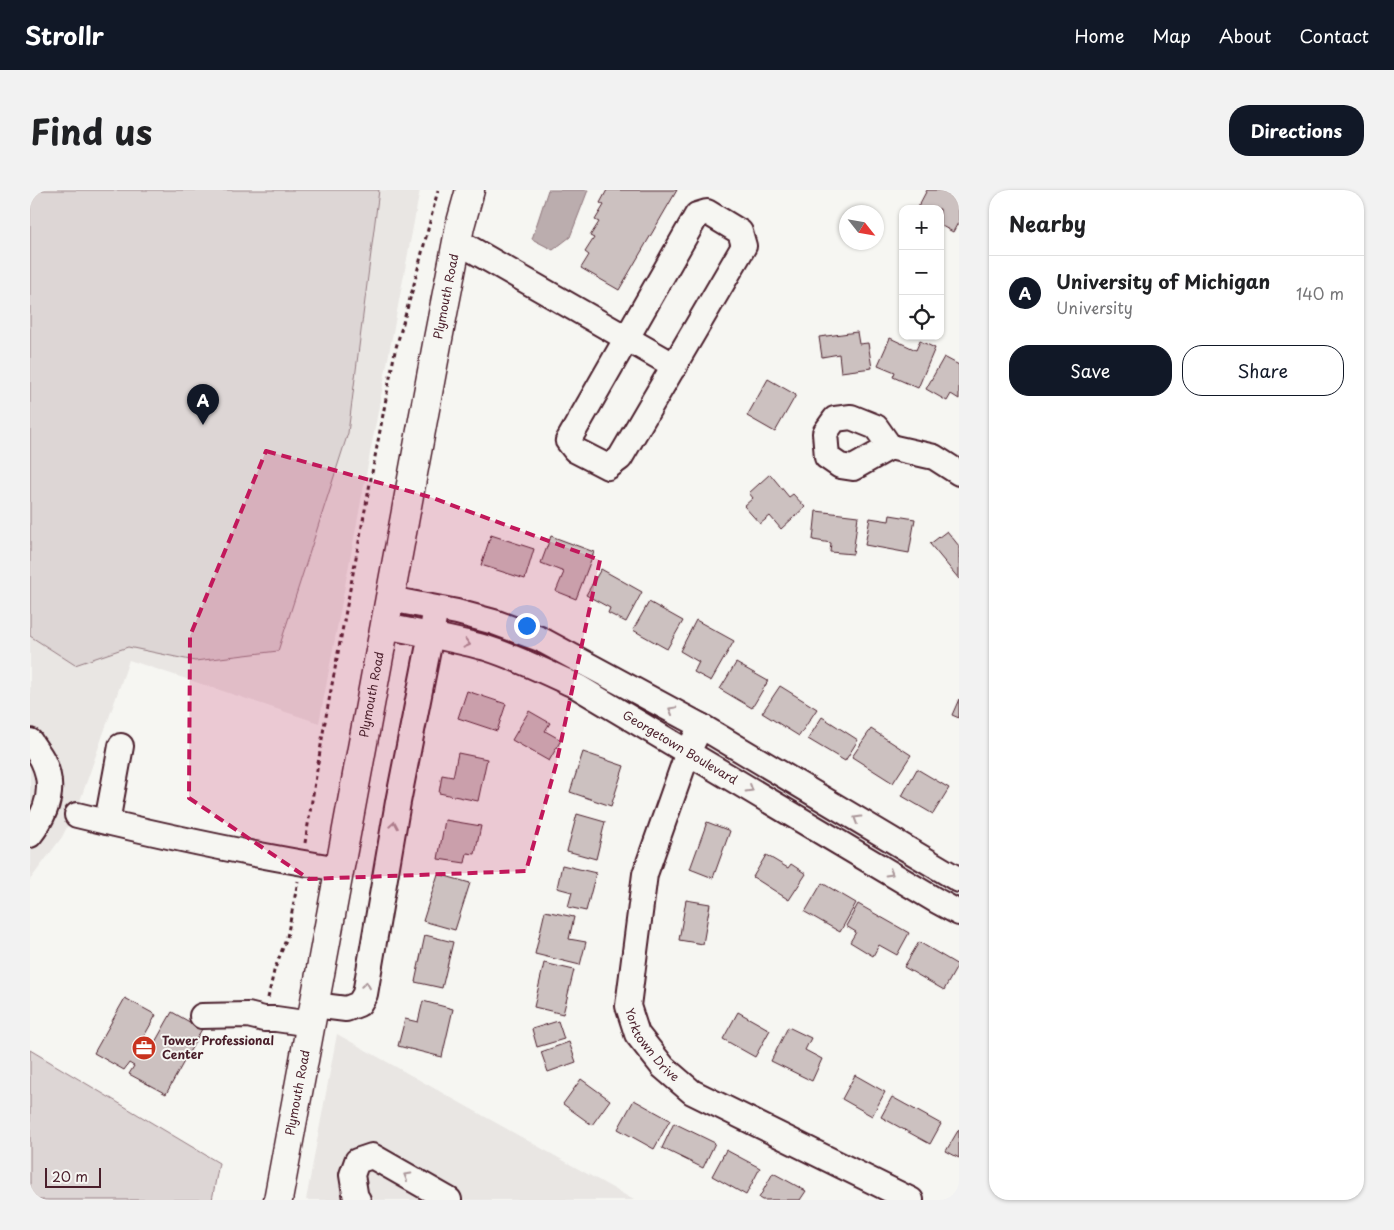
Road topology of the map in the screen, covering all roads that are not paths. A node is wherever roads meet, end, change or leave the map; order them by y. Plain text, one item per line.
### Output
1 (470, 190) edge
2 (458, 241) junction
3 (626, 338) junction
4 (675, 366) junction
5 (890, 447) dead end
6 (959, 473) edge
7 (390, 599) junction
8 (436, 608) junction
9 (385, 626) junction
10 (431, 635) junction
11 (701, 726) junction
12 (30, 741) edge
13 (121, 746) dead end
14 (688, 752) junction
15 (30, 768) edge
16 (30, 813) edge
17 (77, 815) dead end
18 (107, 822) junction
19 (30, 835) edge
20 (340, 869) junction
21 (957, 874) edge
22 (937, 901) junction
23 (959, 913) edge
24 (313, 1014) junction
25 (202, 1016) dead end
26 (278, 1200) edge
27 (358, 1200) edge
28 (449, 1200) edge
29 (911, 1200) edge

1 - 2 main road, Plymouth Road
2 - 3 street
2 - 7 main road, Plymouth Road
3 - 4 street
3 - 4 street
3 - 4 street
5 - 6 street
7 - 8 street
7 - 9 main road, Plymouth Road
8 - 10 street
11 -> 8 street
9 - 10 street, Georgetown Boulevard
9 - 20 main road, Plymouth Road
10 -> 14 street, Georgetown Boulevard
24 -> 10 street
11 - 14 street, Yorktown Drive
21 -> 11 street
12 - 19 street
13 - 18 street
14 -> 22 street, Georgetown Boulevard
14 - 29 street, Yorktown Drive
15 - 16 street
17 - 18 street
18 - 20 street
20 - 24 main road, Plymouth Road
21 - 22 street
22 - 23 street, Georgetown Boulevard
24 - 25 street
24 - 26 main road, Plymouth Road
28 -> 27 street

